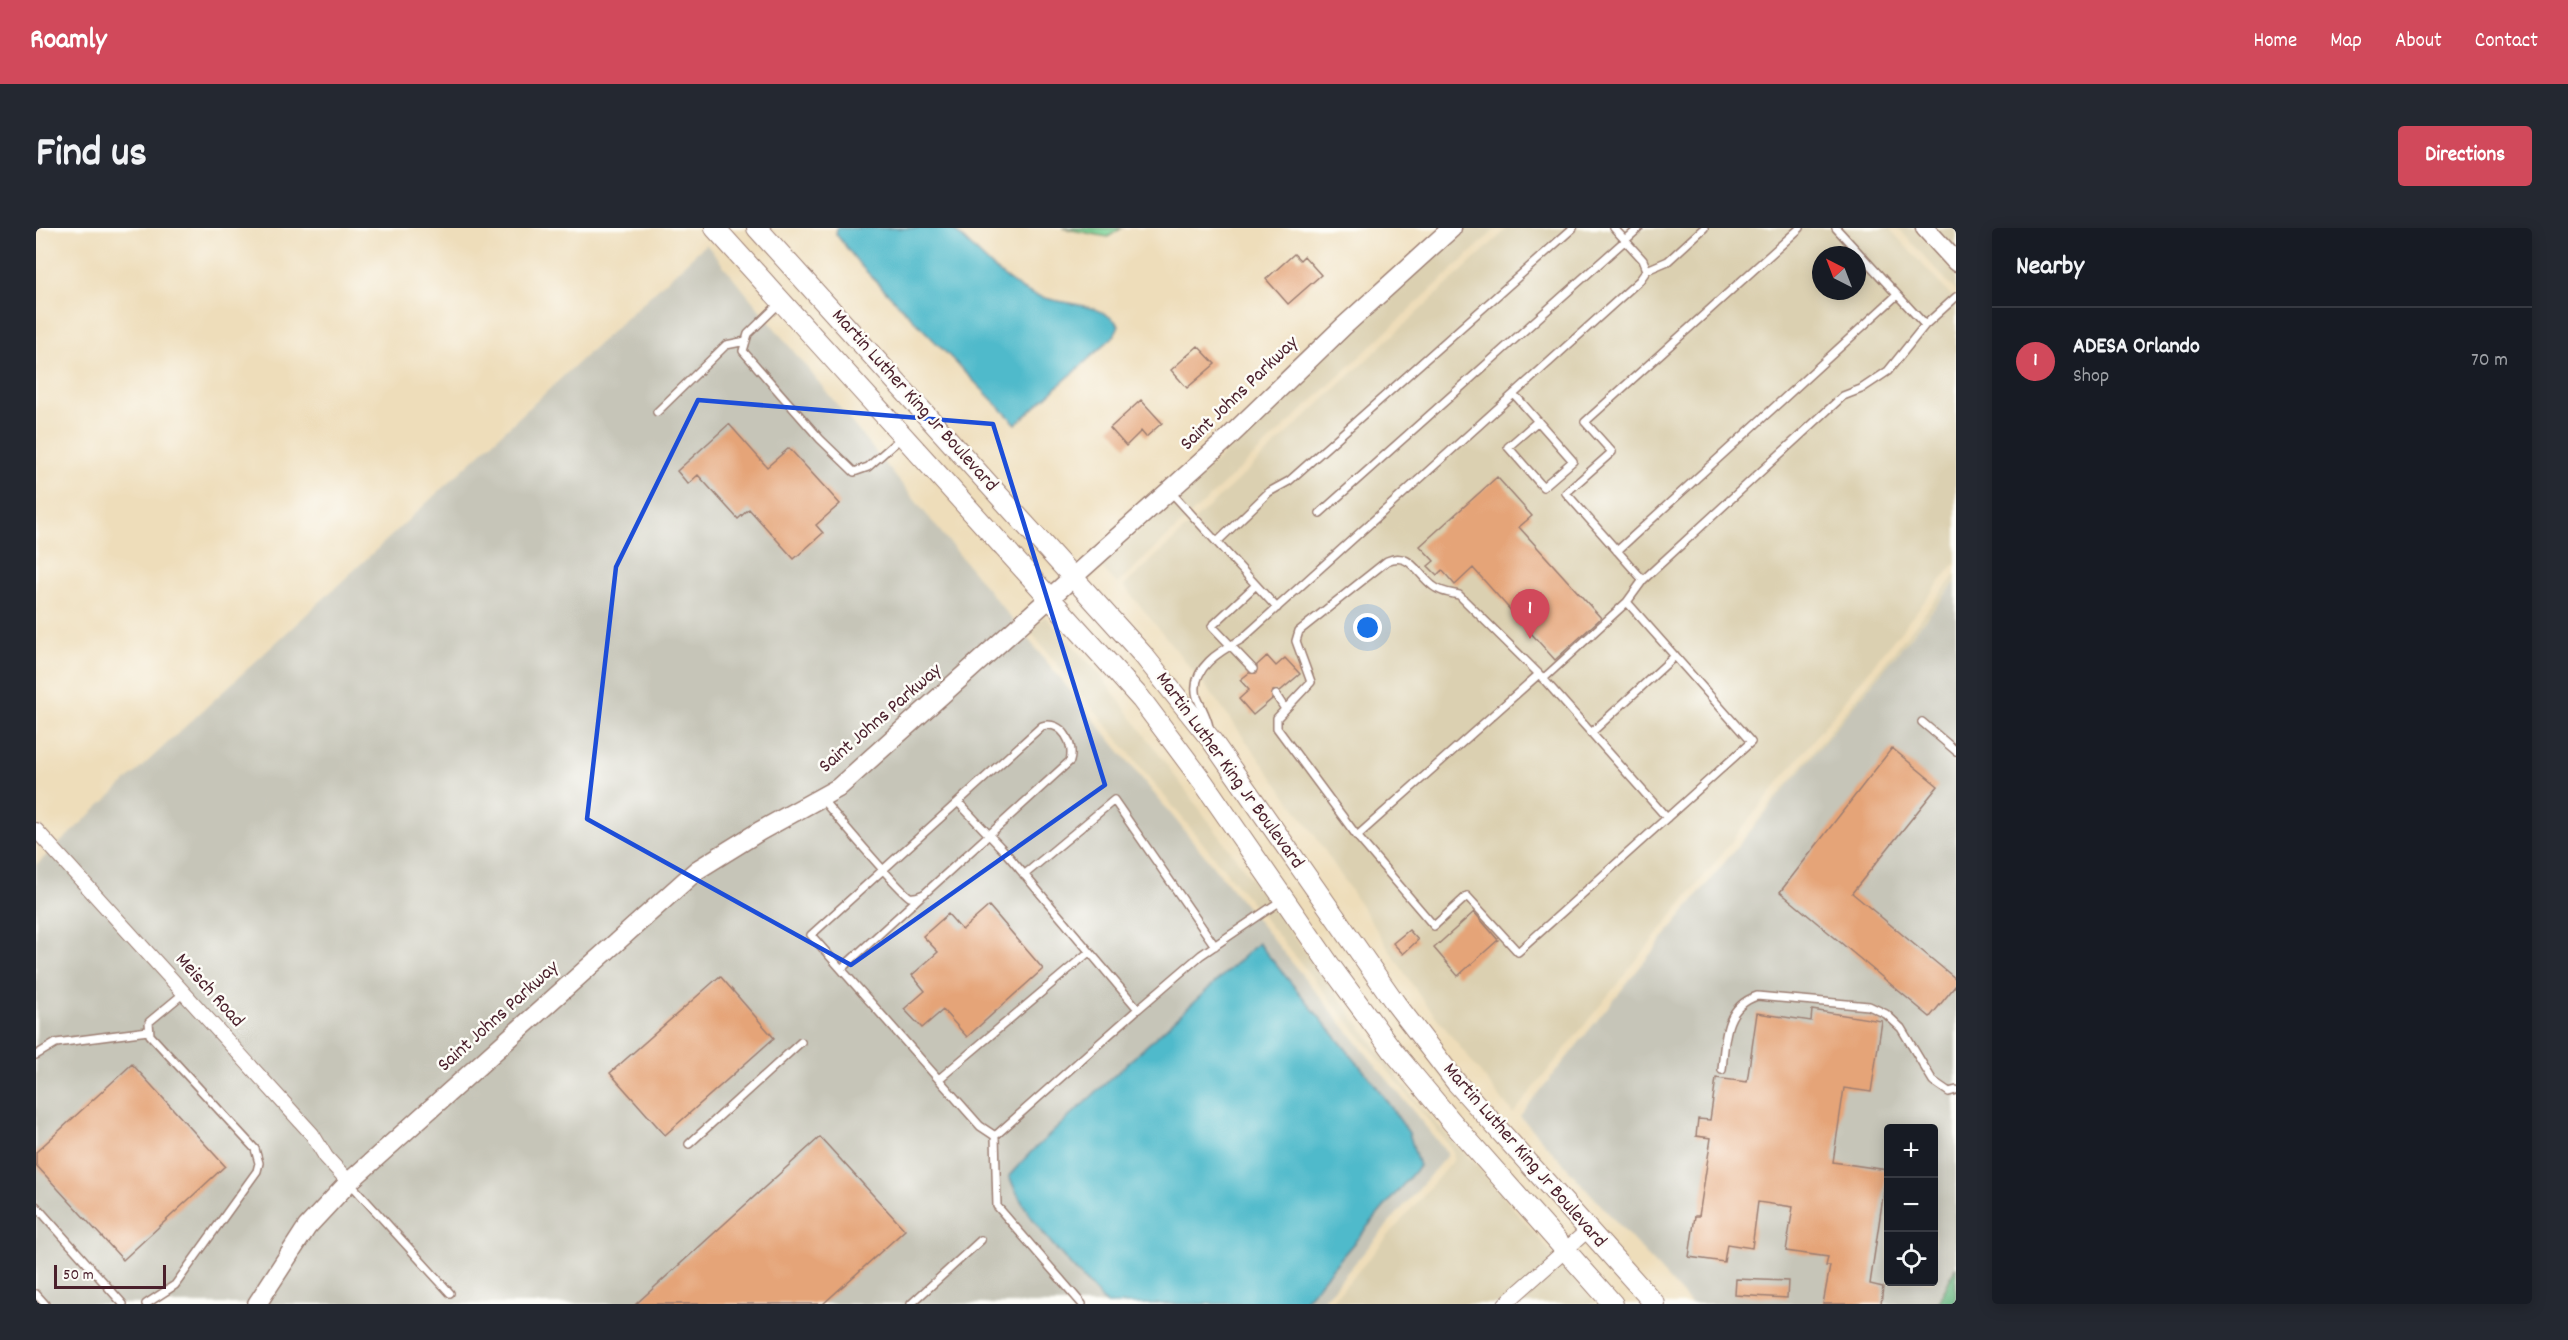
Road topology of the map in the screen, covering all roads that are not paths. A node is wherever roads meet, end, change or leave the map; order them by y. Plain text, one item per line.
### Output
1 (715, 228) edge
2 (757, 228) edge
3 (1452, 228) edge
4 (1573, 228) edge
5 (1614, 228) edge
6 (1640, 228) edge
7 (1704, 228) edge
8 (1800, 228) edge
9 (1836, 228) edge
10 (1925, 228) edge
11 (1626, 241) junction
12 (1954, 258) edge
13 (1647, 270) junction
14 (1897, 295) junction
15 (1956, 297) edge
16 (782, 302) junction
17 (1925, 325) junction
18 (746, 341) junction
19 (894, 380) junction
20 (1514, 394) junction
21 (657, 412) dead end
22 (1538, 421) junction
23 (904, 435) junction
24 (1170, 491) junction
25 (1320, 513) dead end
26 (1216, 542) junction
27 (1617, 551) junction
28 (1073, 578) junction
29 (1643, 580) junction
30 (1256, 585) junction
31 (1052, 598) junction
32 (1627, 602) junction
33 (1277, 608) junction
34 (1230, 646) junction
35 (1675, 656) junction
36 (1253, 669) dead end
37 (1541, 676) junction
38 (1276, 695) dead end
39 (1285, 709) junction
40 (1922, 722) dead end
41 (1591, 733) junction
42 (1212, 741) junction
43 (1956, 751) edge
44 (821, 798) junction
45 (958, 802) junction
46 (1667, 818) junction
47 (36, 830) edge
48 (989, 835) junction
49 (1357, 836) junction
50 (1288, 850) junction
51 (883, 869) junction
52 (1024, 875) junction
53 (1281, 893) junction
54 (924, 894) junction
55 (1215, 946) junction
56 (1089, 952) junction
57 (841, 969) junction
58 (184, 993) junction
59 (1138, 1009) junction
60 (148, 1031) junction
61 (801, 1042) dead end
62 (36, 1055) edge
63 (1722, 1070) dead end
64 (939, 1079) junction
65 (1956, 1090) edge
66 (995, 1136) junction
67 (688, 1144) dead end
68 (349, 1182) junction
69 (36, 1206) edge
70 (1588, 1229) junction
71 (981, 1240) dead end
72 (1567, 1250) junction
73 (450, 1293) dead end
74 (36, 1294) edge
75 (45, 1304) edge
76 (123, 1304) edge
77 (146, 1304) edge
78 (257, 1304) edge
79 (911, 1304) edge
80 (1082, 1304) edge
81 (1504, 1304) edge
82 (1613, 1304) edge
83 (1655, 1304) edge

1 - 16 main road, Martin Luther King Jr Boulevard
2 - 19 main road, Martin Luther King Jr Boulevard
3 - 24 street, Saint Johns Parkway
4 - 26 lane
5 - 11 lane
6 - 11 lane
7 - 13 lane
8 - 27 lane
9 - 14 lane
10 - 12 street
11 - 13 lane
11 - 25 lane
13 - 20 lane
14 - 17 lane
14 - 27 lane
15 - 17 lane
16 - 18 lane
16 - 19 main road
16 - 23 main road, Martin Luther King Jr Boulevard
17 - 29 lane
18 - 21 lane
18 - 23 lane
19 - 28 main road, Martin Luther King Jr Boulevard
20 - 22 lane
20 - 33 lane
22 - 22 lane
23 - 31 main road, Martin Luther King Jr Boulevard
24 - 26 lane
24 - 28 street, Saint Johns Parkway
26 - 30 lane
27 - 29 lane
28 - 31 street, Saint Johns Parkway
28 - 42 main road, Martin Luther King Jr Boulevard
29 - 32 lane
30 - 33 lane
30 - 34 lane
31 - 44 street, Saint Johns Parkway
31 - 53 main road, Martin Luther King Jr Boulevard
32 - 35 lane
32 - 37 lane
33 - 34 lane
34 - 36 lane
34 - 42 lane
35 - 41 lane
35 - 46 lane
37 - 39 lane
37 - 41 lane
37 - 49 lane
38 - 39 lane
39 - 49 lane
40 - 43 lane
41 - 46 lane
42 - 50 main road, Martin Luther King Jr Boulevard
44 - 51 lane
44 - 68 street, Saint Johns Parkway
45 - 48 lane
45 - 48 lane
45 - 51 lane
46 - 49 lane
47 - 58 street, Meisch Road
48 - 52 lane
48 - 54 lane
50 - 53 main road
50 - 70 main road, Martin Luther King Jr Boulevard
51 - 54 lane
51 - 57 lane
52 - 55 lane
52 - 56 lane
53 - 55 lane
53 - 72 main road, Martin Luther King Jr Boulevard
54 - 57 lane
55 - 59 lane
56 - 59 lane
56 - 64 lane
57 - 64 lane
58 - 60 lane
58 - 68 street, Meisch Road
59 - 66 lane
60 - 62 lane
60 - 77 lane
61 - 67 lane
63 - 65 lane
64 - 66 lane
66 - 80 lane
68 - 73 lane
68 - 78 street, Saint Johns Parkway
69 - 76 lane
70 - 72 street
70 - 83 main road, Martin Luther King Jr Boulevard
71 - 79 lane
72 - 81 street
72 - 82 main road, Martin Luther King Jr Boulevard
74 - 75 lane

